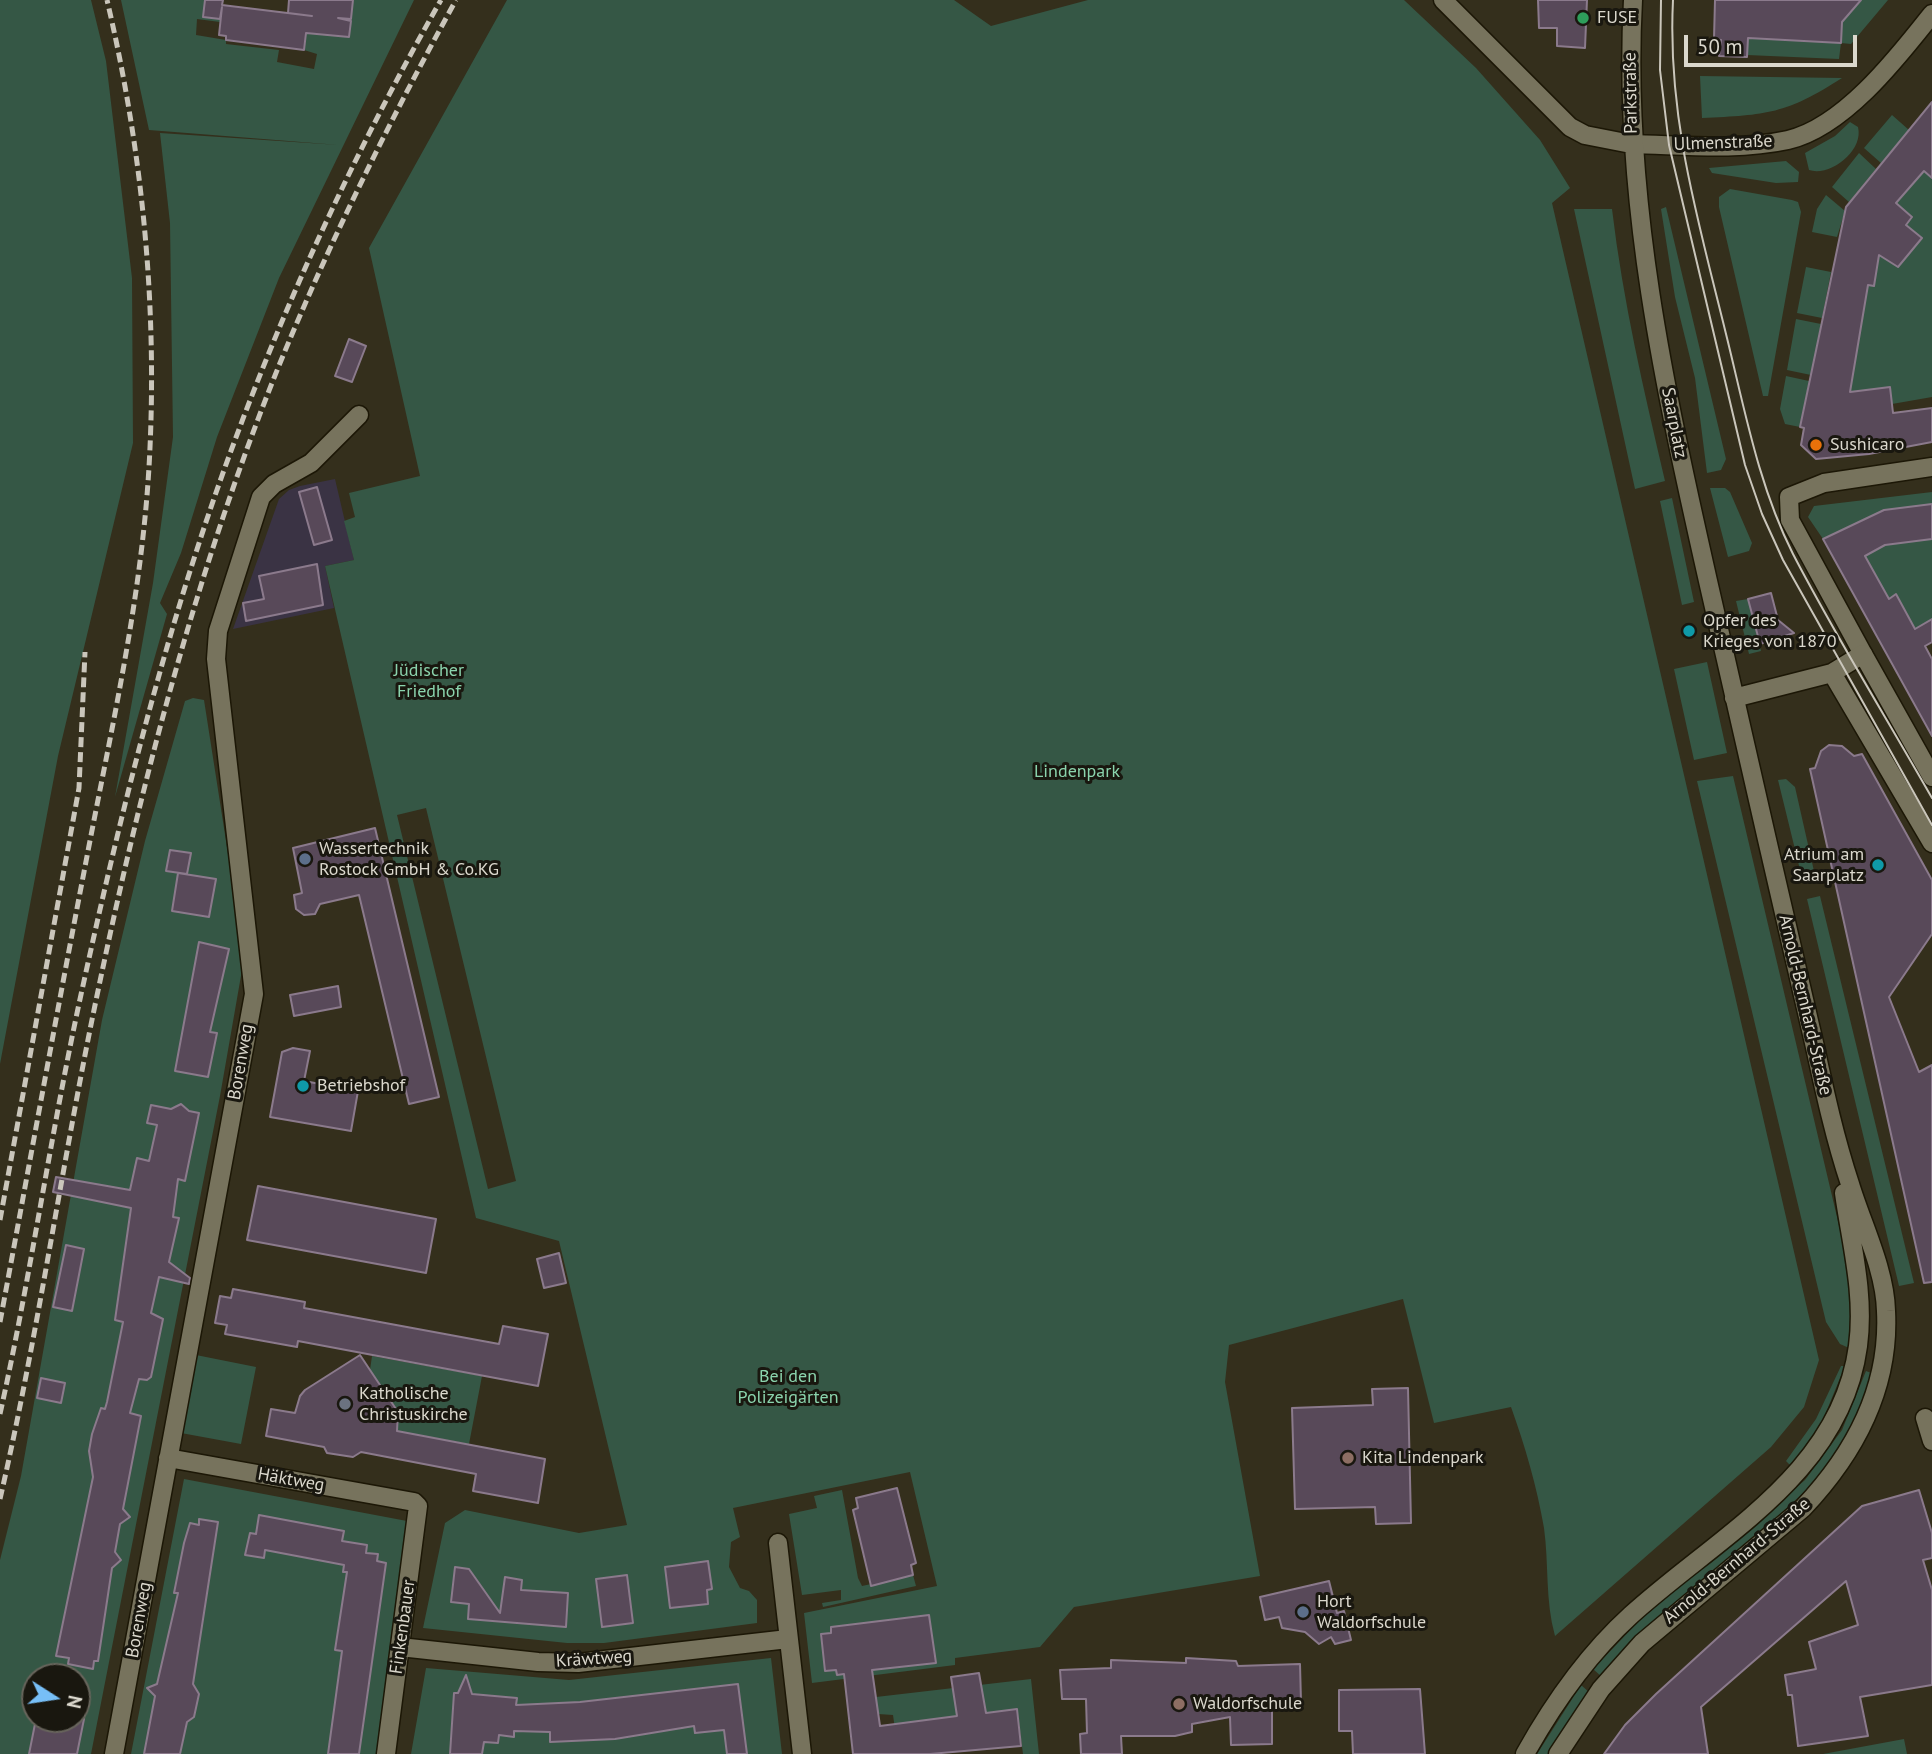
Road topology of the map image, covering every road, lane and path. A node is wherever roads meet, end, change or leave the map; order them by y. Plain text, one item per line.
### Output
1 (1443, 0) edge
2 (1633, 0) edge
3 (1932, 14) edge
4 (1631, 144) junction
5 (359, 415) dead end
6 (1932, 467) edge
7 (1863, 654) junction
8 (1832, 673) junction
9 (1734, 698) junction
10 (1932, 777) edge
11 (1932, 843) edge
12 (1838, 1147) junction
13 (1925, 1418) dead end
14 (1932, 1441) edge
15 (168, 1458) junction
16 (414, 1502) joint
17 (778, 1543) dead end
18 (788, 1639) junction
19 (400, 1647) junction
20 (114, 1754) edge
21 (386, 1754) edge
22 (802, 1754) edge
23 (1525, 1754) edge
24 (1558, 1754) edge

1 - 4 street, Ulmenstraße
2 - 4 street, Parkstraße
3 - 4 street, Ulmenstraße
4 - 9 street, Saarplatz
5 - 15 street, Borenweg
6 - 7 street
7 - 8 street
7 - 10 street
8 - 9 street
8 - 11 street
9 - 12 street, Arnold-Bernhard-Straße
12 - 23 street, Arnold-Bernhard-Straße
12 - 24 street, Arnold-Bernhard-Straße
13 - 14 street
15 - 16 street, Häktweg
15 - 20 street, Borenweg
16 - 19 street, Finkenbauer
17 - 18 street
18 - 19 street, Kräwtweg
18 - 22 street
19 - 21 street, Finkenbauer

